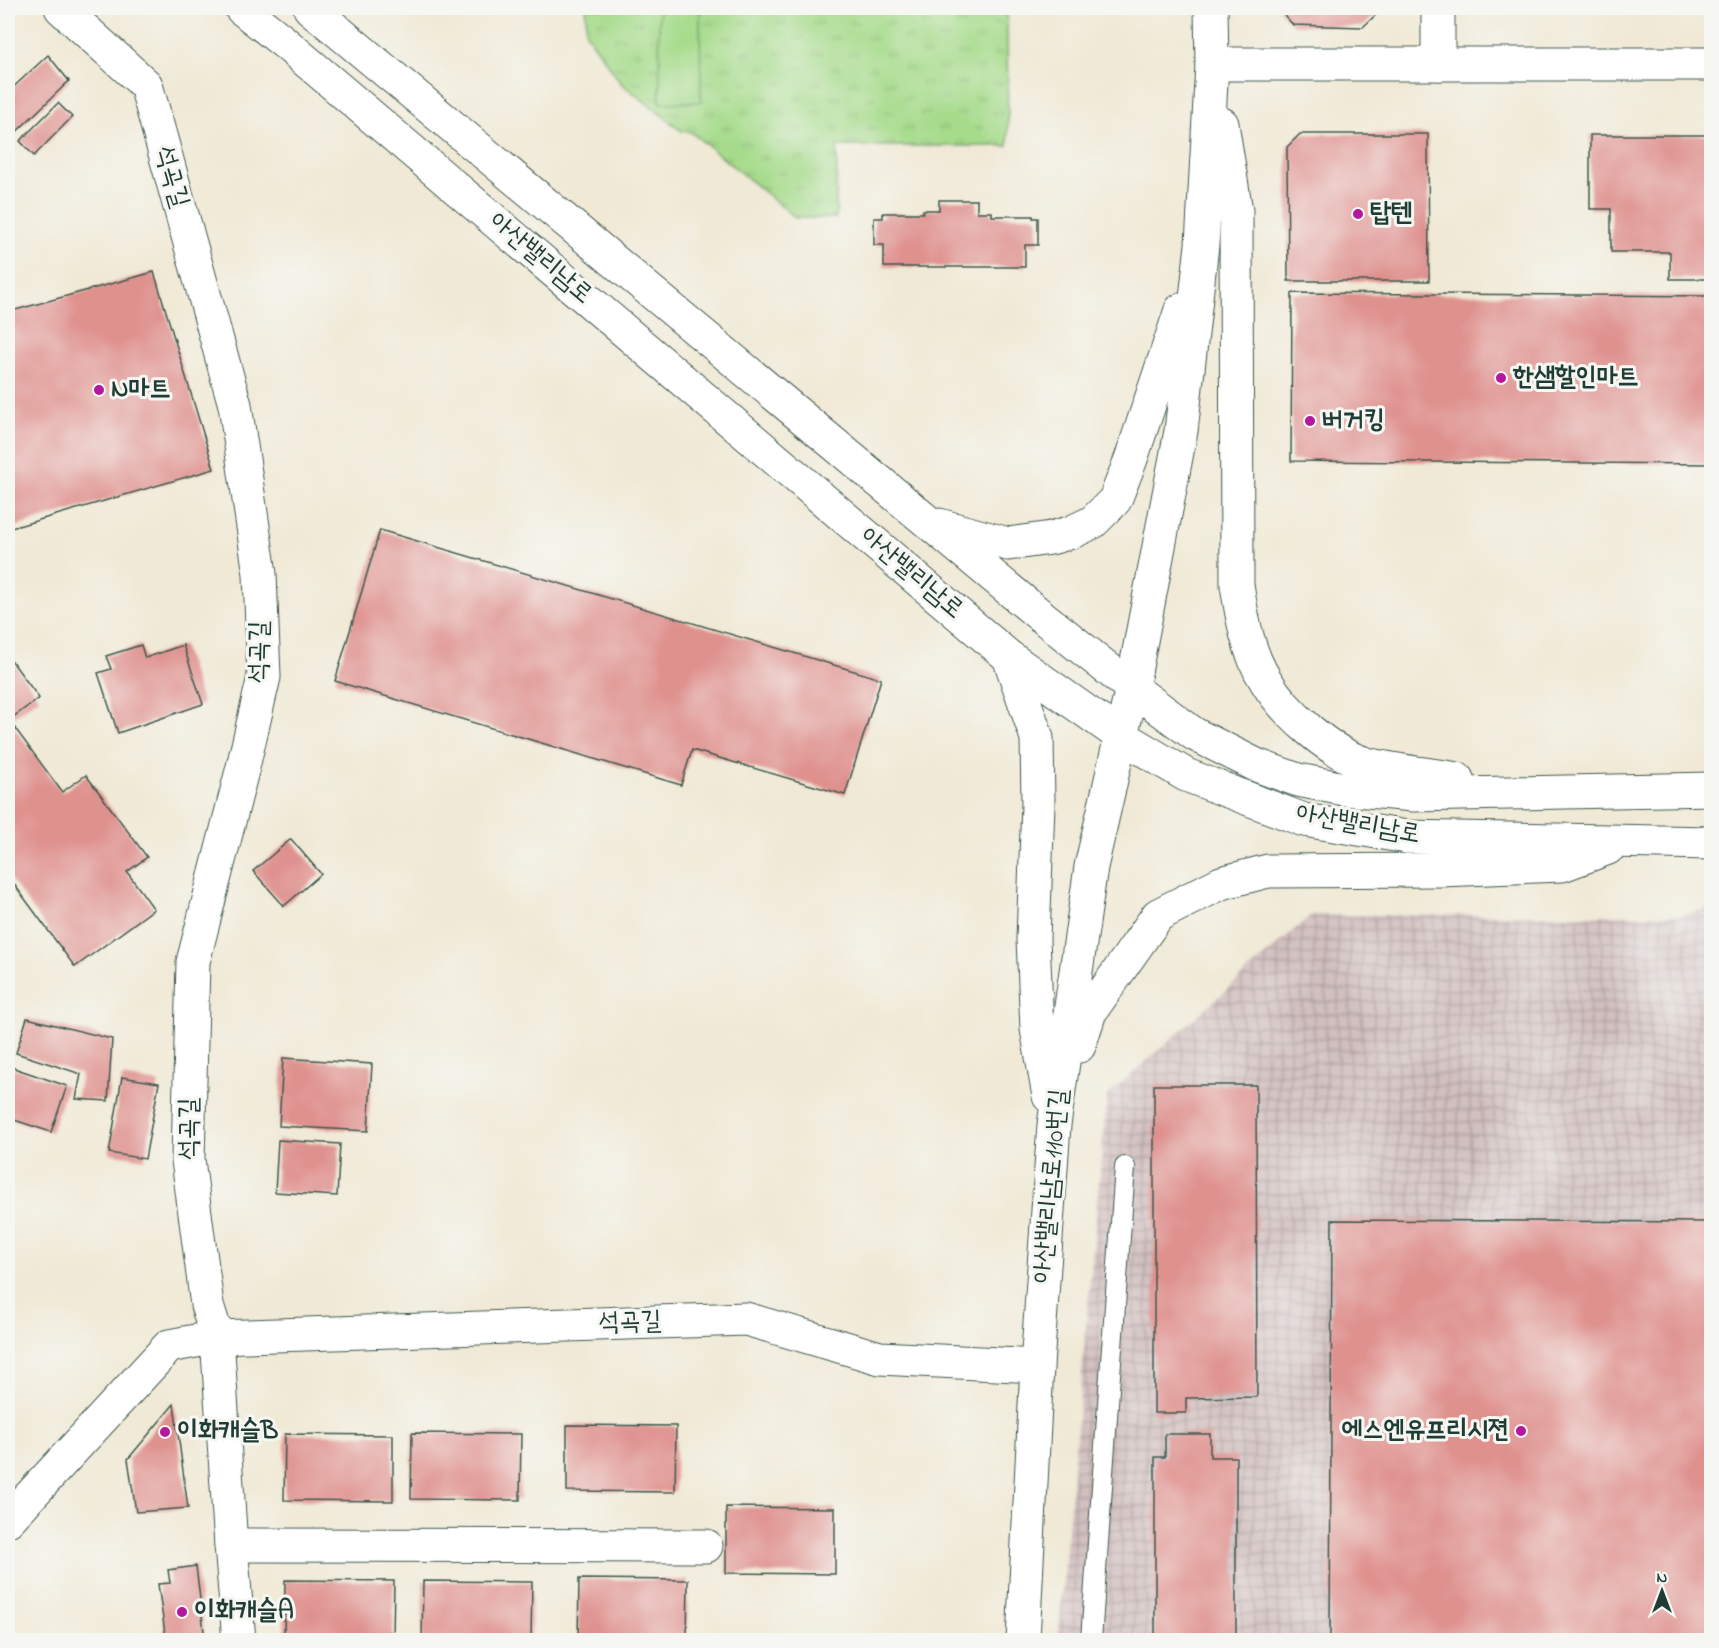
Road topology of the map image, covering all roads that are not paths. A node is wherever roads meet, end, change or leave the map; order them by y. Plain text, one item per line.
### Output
1 (60, 8) edge
2 (241, 8) edge
3 (310, 8) edge
4 (1211, 8) edge
5 (1438, 8) edge
6 (1212, 64) junction
7 (1438, 64) junction
8 (1712, 64) edge
9 (1202, 245) junction
10 (927, 522) junction
11 (1009, 657) junction
12 (1132, 688) junction
13 (1121, 736) junction
14 (1712, 789) edge
15 (1536, 793) junction
16 (1625, 842) junction
17 (1712, 843) edge
18 (1054, 1125) junction
19 (1125, 1167) dead end
20 (217, 1337) junction
21 (1036, 1366) junction
22 (8, 1520) edge
23 (231, 1545) junction
24 (706, 1546) dead end
25 (239, 1641) edge
26 (1023, 1641) edge
27 (1091, 1641) edge

1 - 20 street, 석곡길
2 - 11 street, 아산밸리남로
3 - 10 street, 아산밸리남로
4 - 6 street
5 - 7 street
6 - 7 street
6 - 9 street
6 - 15 street
7 - 8 street
9 - 10 street
9 - 12 street, 아산밸리남로110번길
10 - 12 street, 아산밸리남로
11 - 13 street, 아산밸리남로
11 - 18 street
12 - 13 street, 아산밸리남로110번길
12 - 15 street, 아산밸리남로
13 - 16 street, 아산밸리남로
13 - 18 street, 아산밸리남로110번길
14 - 15 street, 아산밸리남로
16 - 17 street, 아산밸리남로
16 - 18 street
18 - 21 street, 아산밸리남로110번길
19 - 27 lane
20 - 21 street, 석곡길
20 - 22 street, 석곡길
20 - 23 street, 석곡길
21 - 26 street, 아산밸리남로110번길
23 - 24 street
23 - 25 street, 석곡길

